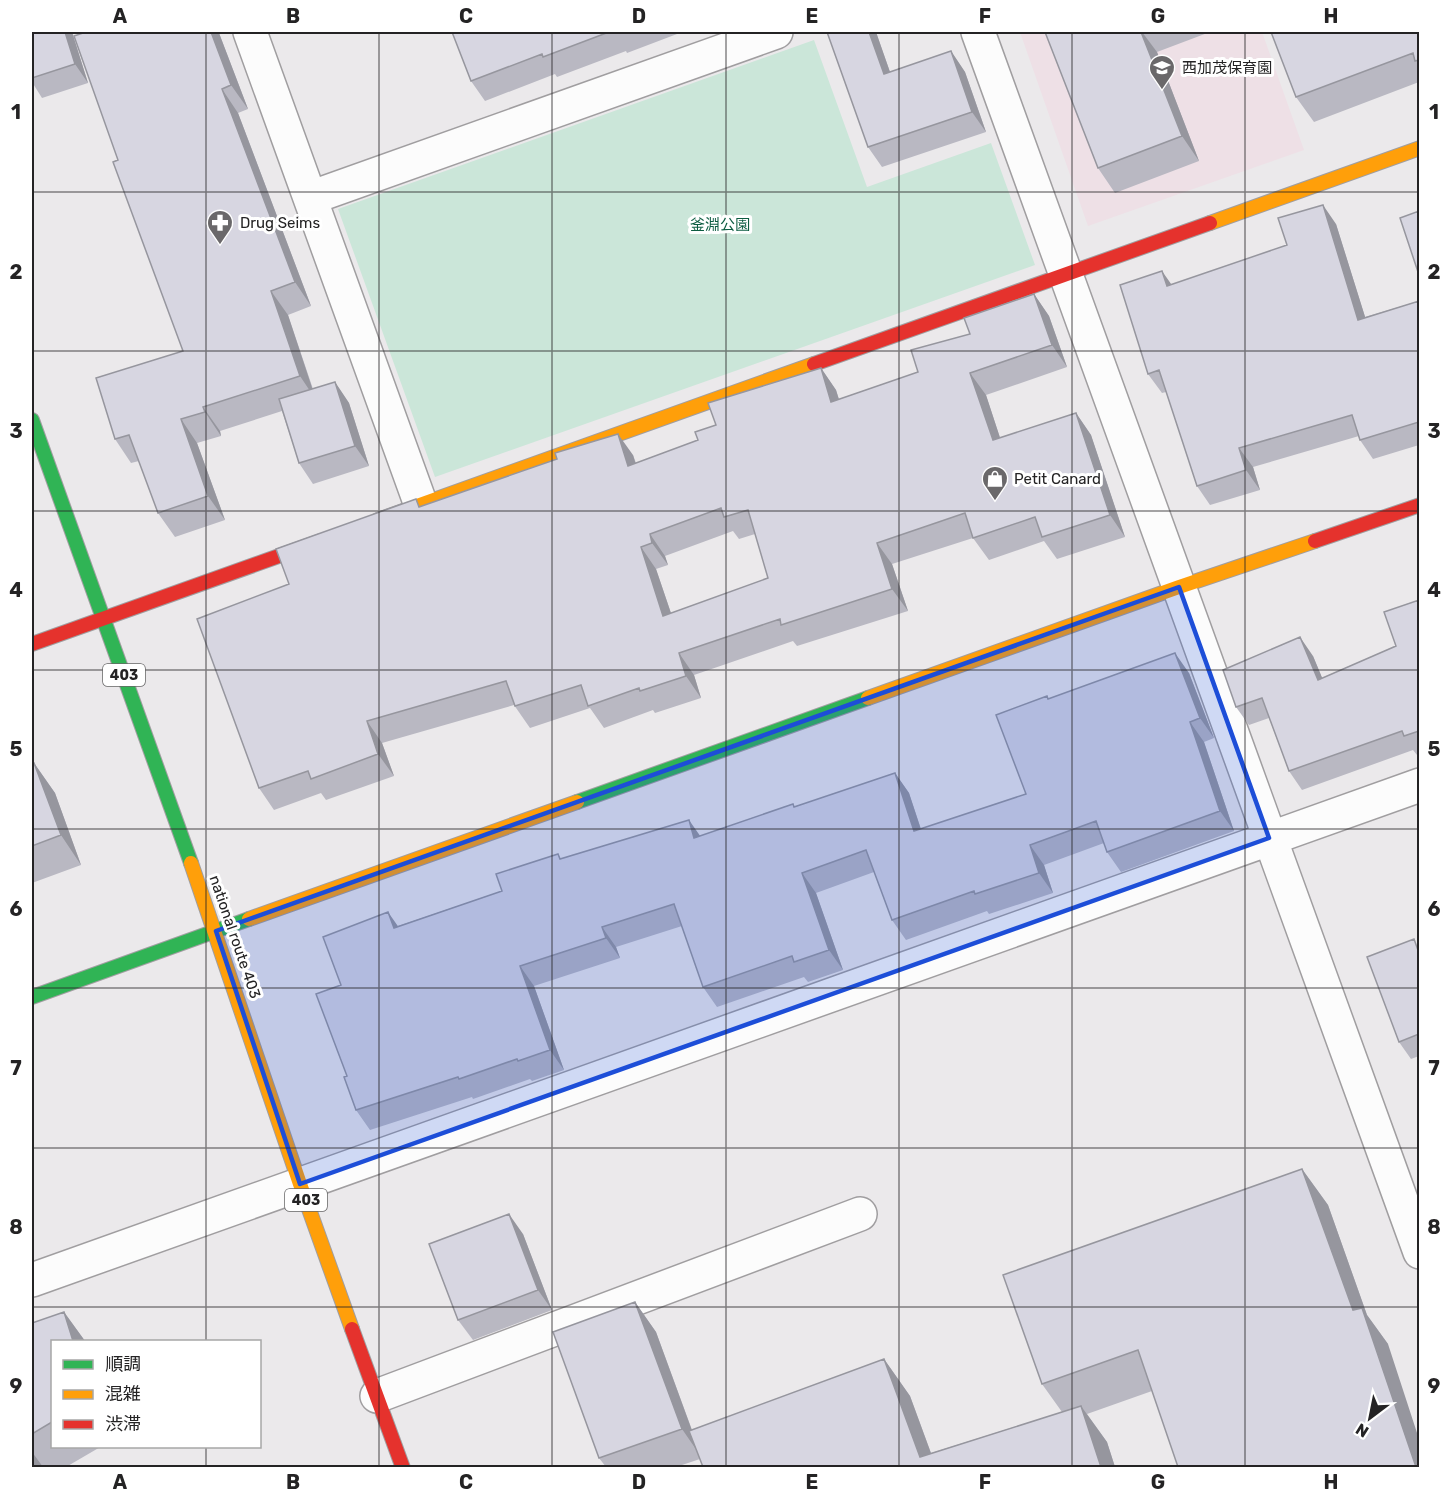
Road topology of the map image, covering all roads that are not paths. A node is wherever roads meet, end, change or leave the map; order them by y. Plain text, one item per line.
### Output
1 (250, 32) edge
2 (776, 32) edge
3 (978, 32) edge
4 (1419, 148) edge
5 (310, 198) junction
6 (1066, 274) junction
7 (32, 420) edge
8 (421, 505) junction
9 (1419, 505) edge
10 (366, 525) edge
11 (333, 536) edge
12 (1179, 587) junction
13 (103, 618) junction
14 (32, 644) edge
15 (1419, 784) edge
16 (1269, 838) junction
17 (216, 931) junction
18 (32, 997) edge
19 (300, 1184) junction
20 (860, 1214) dead end
21 (1419, 1252) edge
22 (32, 1280) edge
23 (377, 1396) junction
24 (403, 1467) edge

1 - 5 street
2 - 5 street
3 - 6 street
4 - 6 main road
5 - 8 street
6 - 8 main road
6 - 12 street
7 - 13 main road, national route 403 / 403
8 - 10 main road
9 - 12 main road
11 - 13 main road
12 - 16 street
12 - 17 main road
13 - 14 main road
13 - 17 main road, national route 403 / 403
15 - 16 street
16 - 19 street
16 - 21 street
17 - 18 main road
17 - 19 main road, national route 403 / 403
19 - 22 street
19 - 23 main road, national route 403 / 403
20 - 23 street
23 - 24 main road, national route 403 / 403

